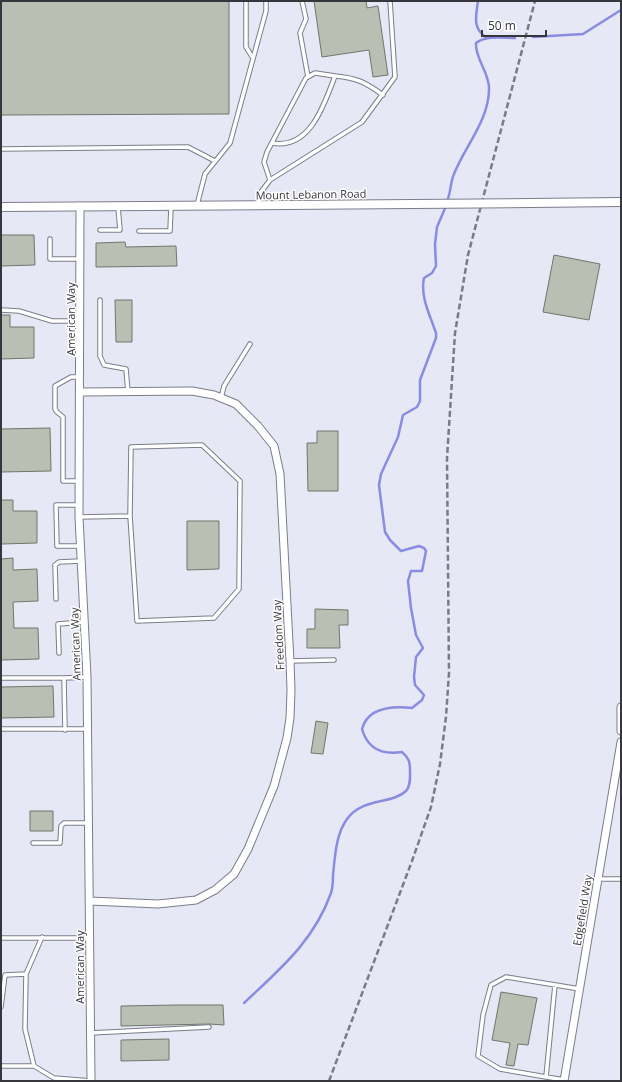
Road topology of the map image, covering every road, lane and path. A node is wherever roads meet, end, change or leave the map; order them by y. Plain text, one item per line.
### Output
1 (246, 1) edge
2 (266, 1) edge
3 (302, 1) edge
4 (390, 1) edge
5 (253, 58) junction
6 (335, 76) junction
7 (308, 77) junction
8 (383, 95) junction
9 (272, 143) junction
10 (1, 149) edge
11 (216, 161) junction
12 (270, 180) junction
13 (621, 202) edge
14 (258, 205) junction
15 (80, 206) junction
16 (118, 206) junction
17 (171, 206) junction
18 (197, 206) junction
19 (1, 207) edge
20 (100, 230) dead end
21 (139, 231) dead end
22 (50, 239) dead end
23 (80, 259) junction
24 (100, 300) dead end
25 (1, 310) edge
26 (80, 321) junction
27 (250, 344) dead end
28 (81, 377) junction
29 (81, 392) junction
30 (128, 392) junction
31 (221, 398) junction
32 (80, 481) junction
33 (80, 505) junction
34 (130, 516) junction
35 (80, 517) junction
36 (81, 546) junction
37 (82, 561) junction
38 (56, 599) dead end
39 (85, 622) junction
40 (60, 653) dead end
41 (334, 660) dead end
42 (290, 661) junction
43 (87, 677) junction
44 (1, 678) edge
45 (64, 678) junction
46 (621, 707) edge
47 (1, 729) edge
48 (88, 729) junction
49 (65, 730) junction
50 (621, 731) edge
51 (621, 742) edge
52 (88, 823) junction
53 (33, 843) dead end
54 (598, 879) junction
55 (621, 880) edge
56 (90, 901) junction
57 (42, 937) junction
58 (1, 938) edge
59 (90, 938) junction
60 (26, 974) junction
61 (555, 985) junction
62 (580, 989) junction
63 (1, 1007) edge
64 (209, 1027) dead end
65 (90, 1033) junction
66 (1, 1066) edge
67 (34, 1066) junction
68 (546, 1077) junction
69 (65, 1080) edge
70 (91, 1080) edge
71 (564, 1081) edge

1 - 5 lane
2 - 5 lane
3 - 7 lane
4 - 8 lane
5 - 11 lane
6 - 7 lane
6 - 8 lane
6 - 9 lane
7 - 9 lane
8 - 12 lane
9 - 12 lane
10 - 11 lane
11 - 18 lane
12 - 14 lane
13 - 14 street, Mount Lebanon Road, bridge
14 - 18 street, Mount Lebanon Road
15 - 16 street, Mount Lebanon Road
15 - 19 street, Mount Lebanon Road
15 - 23 street, American Way
16 - 17 street, Mount Lebanon Road
16 - 20 lane
17 - 18 street, Mount Lebanon Road
17 - 21 lane
22 - 23 lane
23 - 26 street, American Way
24 - 30 lane
25 - 26 lane
26 - 28 street, American Way
27 - 31 lane
28 - 29 street, American Way
28 - 32 lane
29 - 30 street, Freedom Way
29 - 32 street, American Way
30 - 31 street, Freedom Way
31 - 42 street, Freedom Way
32 - 33 street, American Way
33 - 35 street, American Way
33 - 36 lane
34 - 34 lane
34 - 35 lane
35 - 36 street, American Way
36 - 37 street, American Way
37 - 38 lane
37 - 39 street, American Way
39 - 40 lane
39 - 43 street, American Way
41 - 42 lane
42 - 56 street, Freedom Way
43 - 45 lane
43 - 48 street, American Way
44 - 45 lane
45 - 49 lane
46 - 50 street
47 - 49 lane
48 - 49 lane
48 - 52 street, American Way
51 - 54 street, Edgefield Way
52 - 53 lane
52 - 56 street, American Way
54 - 55 lane
54 - 62 street, Edgefield Way
56 - 59 street, American Way
57 - 58 lane
57 - 59 lane
57 - 60 lane
59 - 65 street, American Way
60 - 63 lane
60 - 67 lane
61 - 62 lane
61 - 68 lane
61 - 68 lane
62 - 71 street, Edgefield Way
64 - 65 lane
65 - 70 street, American Way
66 - 67 lane
67 - 69 lane
68 - 71 lane
69 - 70 lane

